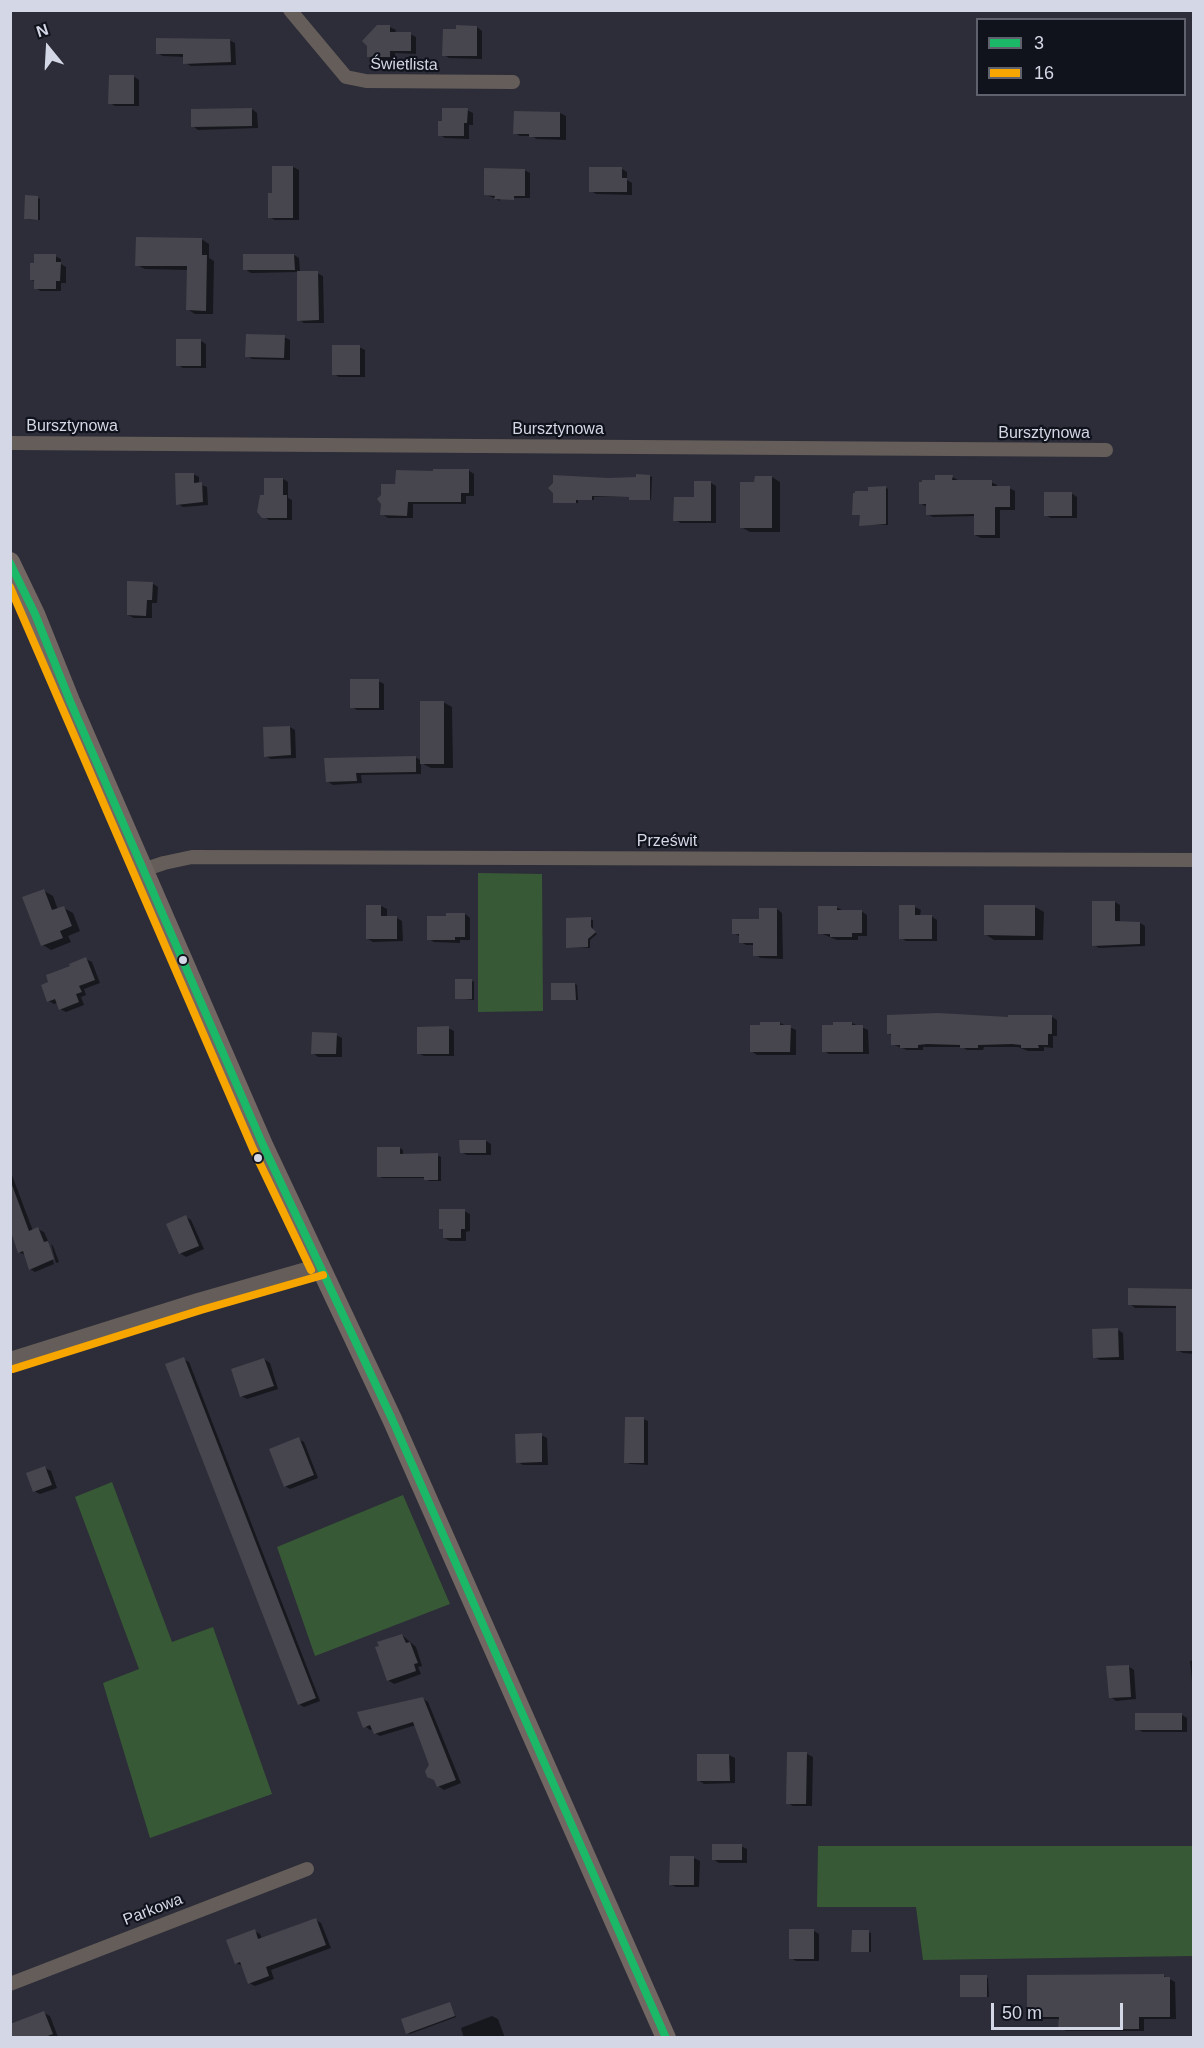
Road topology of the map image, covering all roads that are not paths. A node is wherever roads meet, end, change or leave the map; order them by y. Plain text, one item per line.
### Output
1 (290, 10) edge
2 (513, 82) dead end
3 (10, 443) edge
4 (1106, 450) dead end
5 (10, 562) edge
6 (1194, 860) edge
7 (143, 870) junction
8 (320, 1265) junction
9 (10, 1359) edge
10 (307, 1869) dead end
11 (10, 1984) edge
12 (666, 2037) edge

1 - 2 street, Świetlista
3 - 4 street, Bursztynowa
5 - 7 street
6 - 7 street, Prześwit
7 - 8 street
8 - 9 street
8 - 12 street
10 - 11 street, Parkowa

